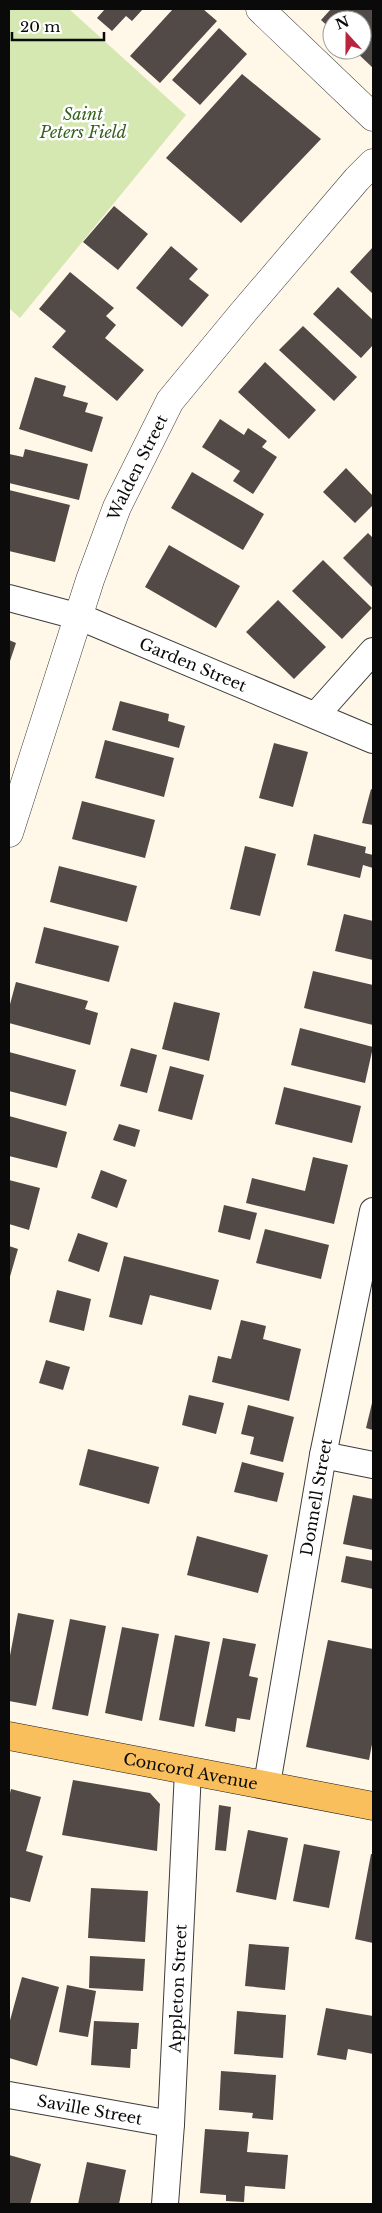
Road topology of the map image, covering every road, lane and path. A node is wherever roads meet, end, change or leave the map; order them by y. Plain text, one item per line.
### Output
1 (260, 9) edge
2 (373, 117) edge
3 (373, 163) edge
4 (9, 598) edge
5 (80, 617) junction
6 (373, 651) edge
7 (316, 714) junction
8 (373, 740) edge
9 (9, 833) edge
10 (373, 1211) edge
11 (323, 1455) junction
12 (373, 1465) edge
13 (9, 1736) edge
14 (188, 1772) junction
15 (267, 1784) junction
16 (373, 1806) edge
17 (9, 2095) edge
18 (171, 2124) junction
19 (165, 2204) edge

1 - 2 street
3 - 5 street, Walden Street
4 - 5 street, Garden Street
5 - 7 street, Garden Street
5 - 9 street, Walden Street
6 - 7 street
7 - 8 street, Garden Street
10 - 11 street, Donnell Street
11 - 12 street
11 - 15 street, Donnell Street
13 - 14 main road, Concord Avenue
14 - 15 main road, Concord Avenue
14 - 18 street, Appleton Street
15 - 16 main road, Concord Avenue
17 - 18 street, Saville Street
18 - 19 street, Appleton Street

